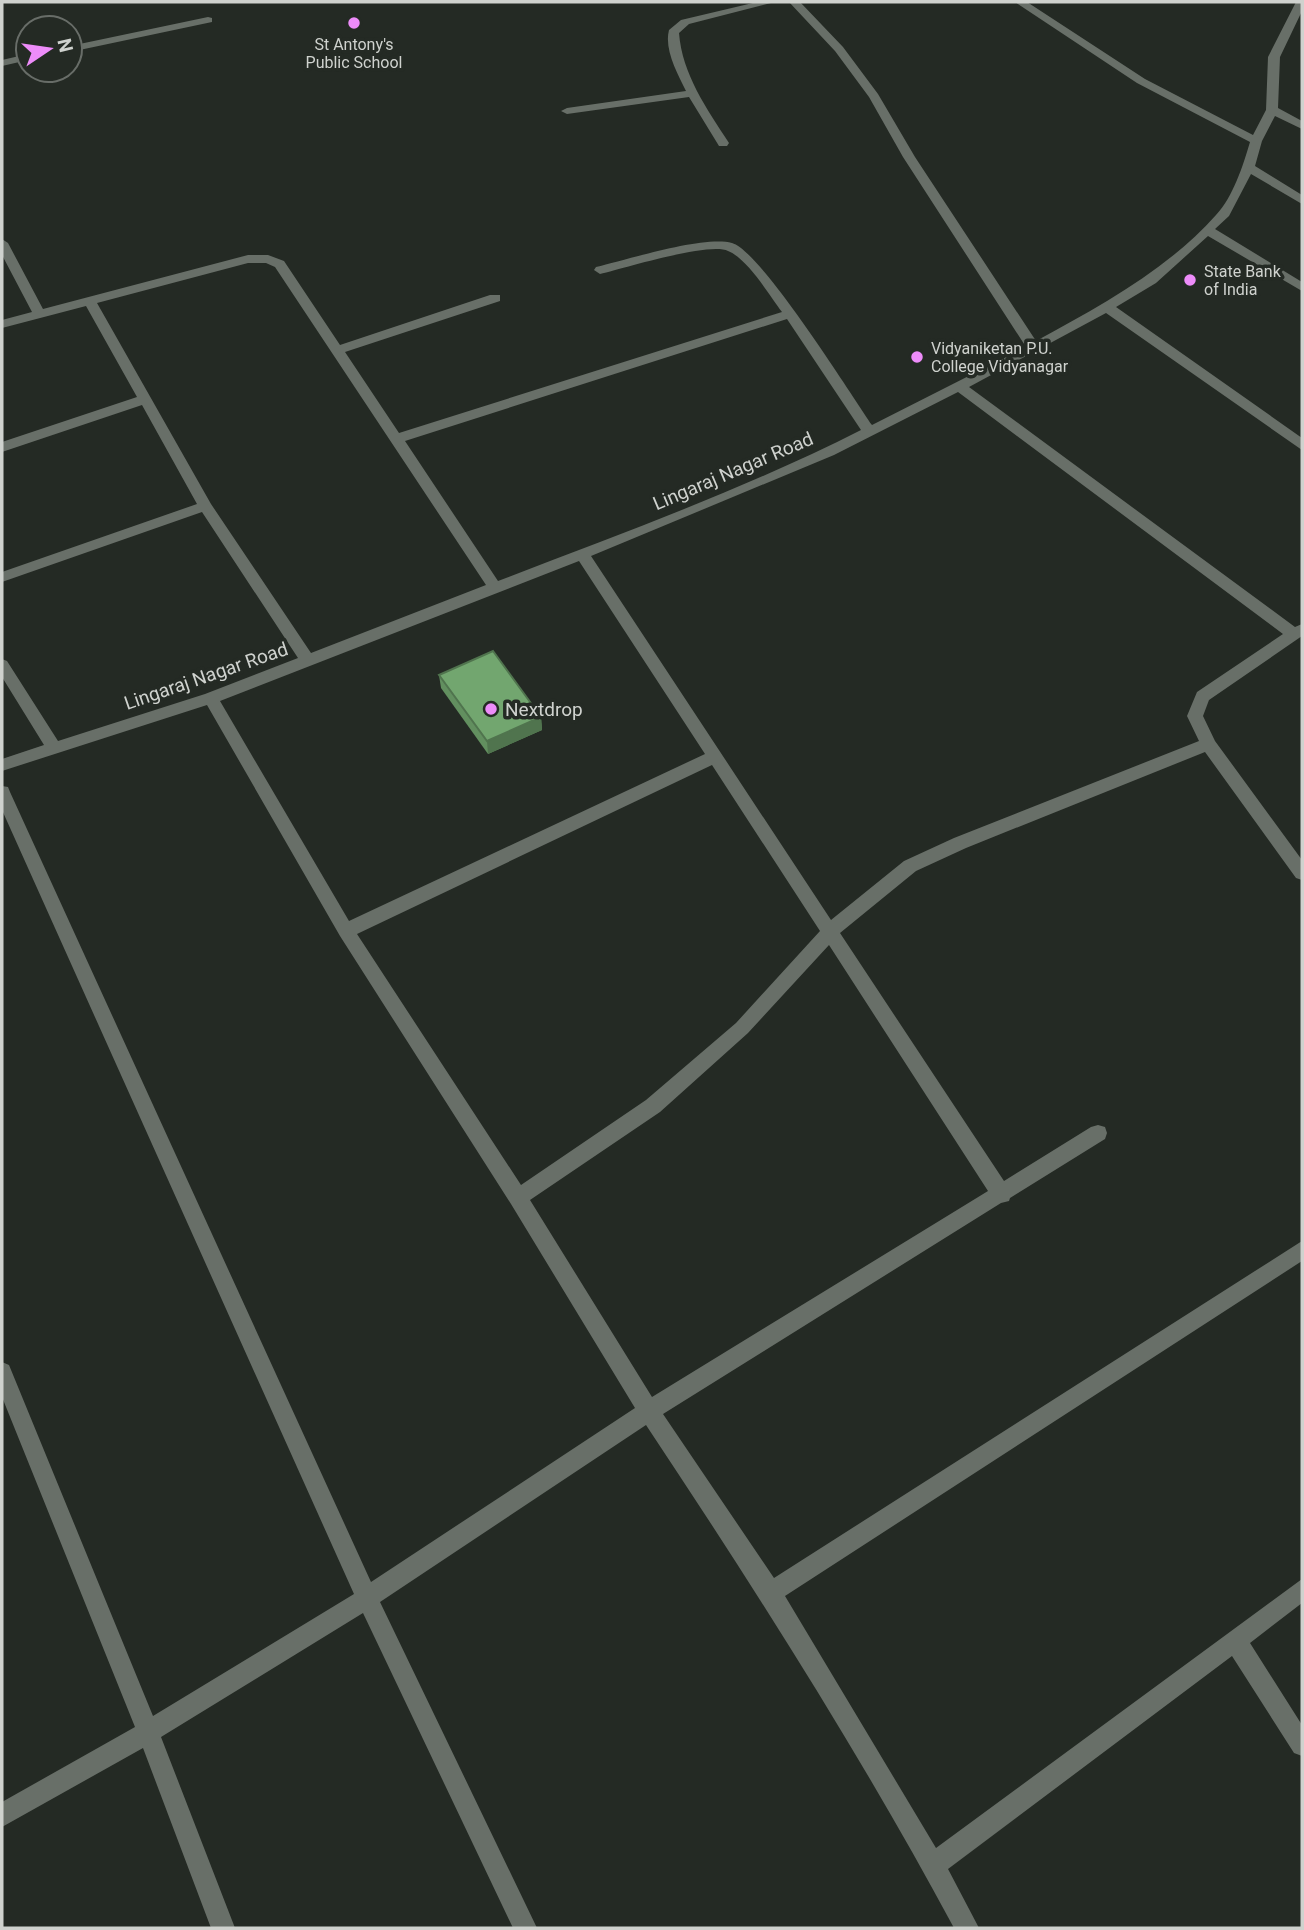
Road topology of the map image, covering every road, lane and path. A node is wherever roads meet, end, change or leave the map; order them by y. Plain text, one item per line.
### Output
1 (770, 2) edge
2 (794, 2) edge
3 (1020, 2) edge
4 (1301, 2) edge
5 (208, 20) dead end
6 (84, 46) edge
7 (693, 93) junction
8 (1272, 110) junction
9 (567, 111) dead end
10 (1302, 126) edge
11 (1256, 141) junction
12 (723, 143) dead end
13 (1249, 167) junction
14 (1302, 200) edge
15 (1209, 231) junction
16 (2, 243) edge
17 (600, 270) dead end
18 (1302, 287) edge
19 (495, 298) dead end
20 (90, 301) junction
21 (1107, 307) junction
22 (39, 314) junction
23 (790, 314) junction
24 (2, 324) edge
25 (1034, 348) junction
26 (338, 351) junction
27 (958, 386) junction
28 (144, 400) junction
29 (869, 432) junction
30 (397, 439) junction
31 (1302, 445) edge
32 (2, 447) edge
33 (205, 506) junction
34 (582, 554) junction
35 (2, 578) edge
36 (495, 588) junction
37 (1298, 631) edge
38 (308, 661) junction
39 (2, 665) edge
40 (211, 698) junction
41 (1208, 744) junction
42 (54, 748) junction
43 (714, 757) junction
44 (2, 765) edge
45 (2, 792) edge
46 (1302, 873) edge
47 (346, 932) junction
48 (829, 933) junction
49 (1098, 1133) dead end
50 (1002, 1195) junction
51 (518, 1198) junction
52 (1302, 1250) edge
53 (2, 1372) edge
54 (649, 1411) junction
55 (1302, 1590) edge
56 (771, 1593) junction
57 (367, 1598) junction
58 (1235, 1640) junction
59 (148, 1732) junction
60 (1302, 1745) edge
61 (2, 1815) edge
62 (933, 1865) junction
63 (223, 1928) edge
64 (525, 1928) edge
65 (967, 1928) edge

1 - 7 street
2 - 25 street
3 - 11 street
4 - 8 street, Lingaraj Nagar Road
5 - 6 street
7 - 9 street
7 - 12 street
8 - 10 street
8 - 11 street, Lingaraj Nagar Road
11 - 13 street, Lingaraj Nagar Road
13 - 14 street
13 - 15 street, Lingaraj Nagar Road
15 - 18 street
15 - 21 street, Lingaraj Nagar Road
16 - 22 street
17 - 23 street
19 - 26 street
20 - 22 street
20 - 26 street
20 - 28 street
21 - 25 street, Lingaraj Nagar Road
21 - 31 street
22 - 24 street
23 - 29 street
23 - 30 street
25 - 27 street, Lingaraj Nagar Road
26 - 30 street
27 - 29 street, Lingaraj Nagar Road
27 - 37 street
28 - 32 street
28 - 33 street
29 - 34 street, Lingaraj Nagar Road
30 - 36 street
33 - 35 street
33 - 38 street
34 - 36 street, Lingaraj Nagar Road
34 - 43 street
36 - 38 street, Lingaraj Nagar Road
37 - 41 street
38 - 40 street, Lingaraj Nagar Road
39 - 42 street
40 - 42 street, Lingaraj Nagar Road
40 - 47 street
41 - 46 street
41 - 48 street
42 - 44 street, Lingaraj Nagar Road
43 - 47 street
43 - 48 street
45 - 57 street
47 - 51 street
48 - 50 street
48 - 51 street
49 - 50 street
50 - 54 street
51 - 54 street
52 - 56 street
53 - 59 street
54 - 56 street
54 - 57 street
55 - 58 street
56 - 62 street
57 - 59 street
57 - 64 street
58 - 60 street
58 - 62 street
59 - 61 street
59 - 63 street
62 - 65 street

